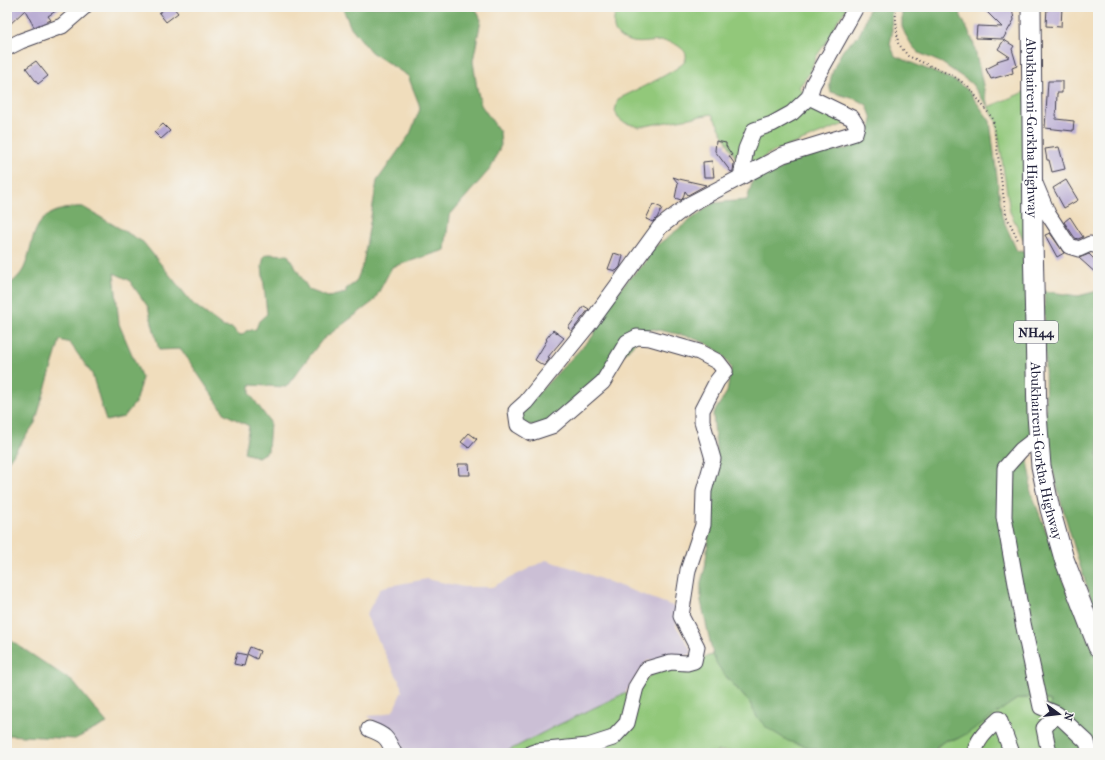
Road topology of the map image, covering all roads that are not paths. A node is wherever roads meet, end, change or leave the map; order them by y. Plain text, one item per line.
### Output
1 (84, 7) edge
2 (856, 7) edge
3 (1031, 7) edge
4 (7, 48) edge
5 (809, 97) junction
6 (1031, 176) junction
7 (741, 177) junction
8 (1098, 246) edge
9 (1039, 436) junction
10 (1098, 647) edge
11 (1057, 714) junction
12 (369, 729) dead end
13 (394, 753) edge
14 (531, 753) edge
15 (974, 753) edge
16 (1012, 753) edge
17 (1049, 753) edge
18 (1090, 753) edge

1 - 4 street
2 - 5 street
3 - 6 main road, Abukhaireni-Gorkha Highway / NH44
5 - 7 street
5 - 7 street
6 - 8 street
6 - 9 main road, Abukhaireni-Gorkha Highway / NH44
7 - 14 street
9 - 10 main road, Abukhaireni-Gorkha Highway / NH44
9 - 11 street
11 - 17 street
11 - 18 street
12 - 13 street
15 - 16 street

